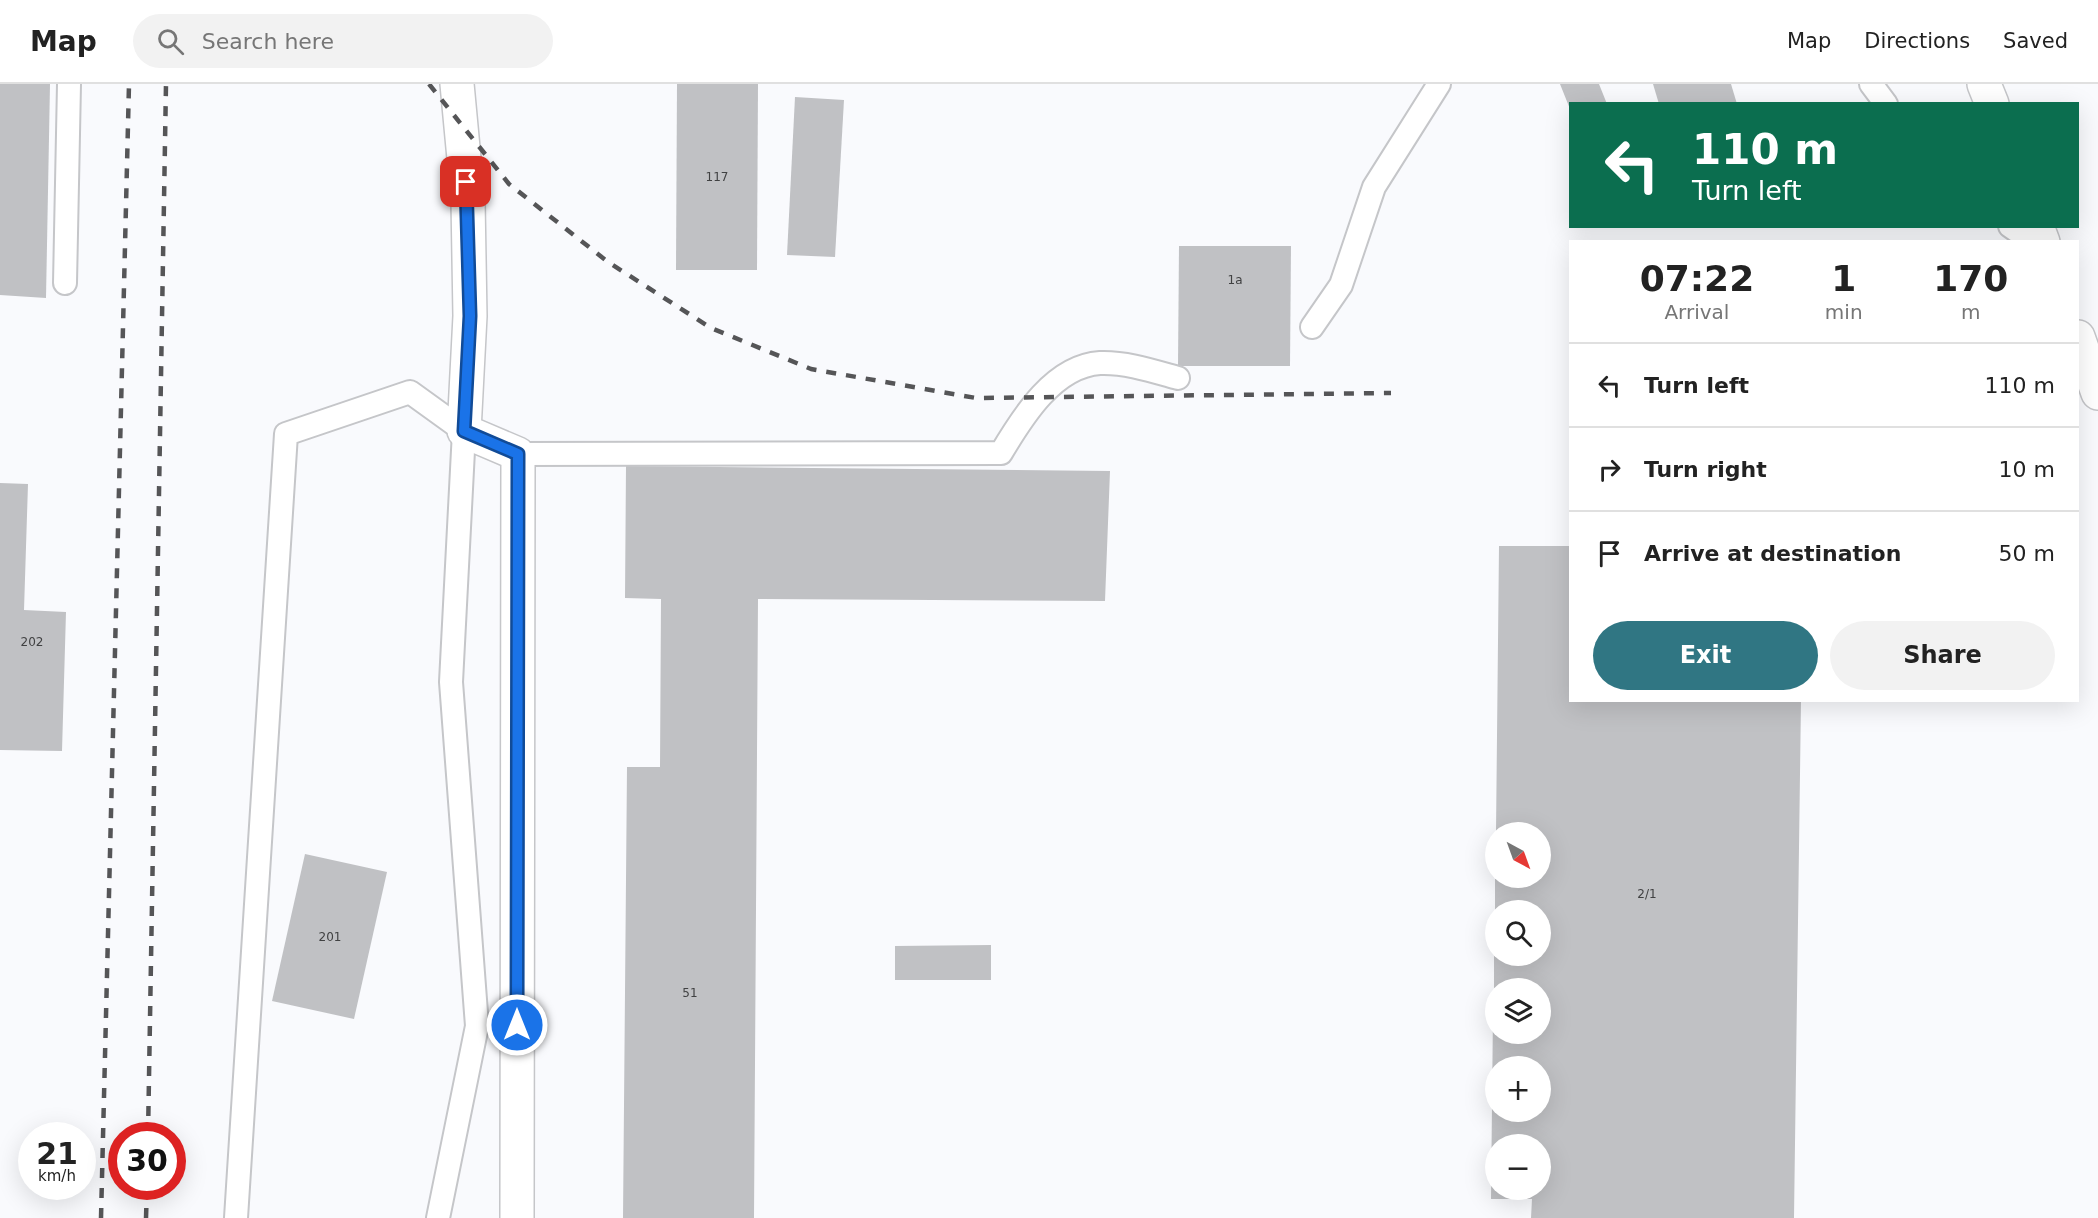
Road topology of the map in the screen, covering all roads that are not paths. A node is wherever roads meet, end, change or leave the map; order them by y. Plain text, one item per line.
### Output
1 (69, 84) edge
2 (457, 84) edge
3 (1439, 84) edge
4 (1871, 84) edge
5 (1984, 84) edge
6 (1884, 102) edge
7 (1991, 102) edge
8 (2013, 228) edge
9 (2029, 240) edge
10 (65, 283) dead end
11 (1312, 327) dead end
12 (2079, 340) edge
13 (1178, 378) dead end
14 (2098, 393) edge
15 (464, 431) junction
16 (518, 454) junction
17 (236, 1218) edge
18 (438, 1218) edge
19 (517, 1218) edge

1 - 10 lane
2 - 15 street
3 - 11 lane
4 - 6 lane
5 - 7 street
8 - 9 lane
12 - 14 street
13 - 16 lane
15 - 16 street
15 - 17 lane
15 - 18 lane
16 - 19 street

